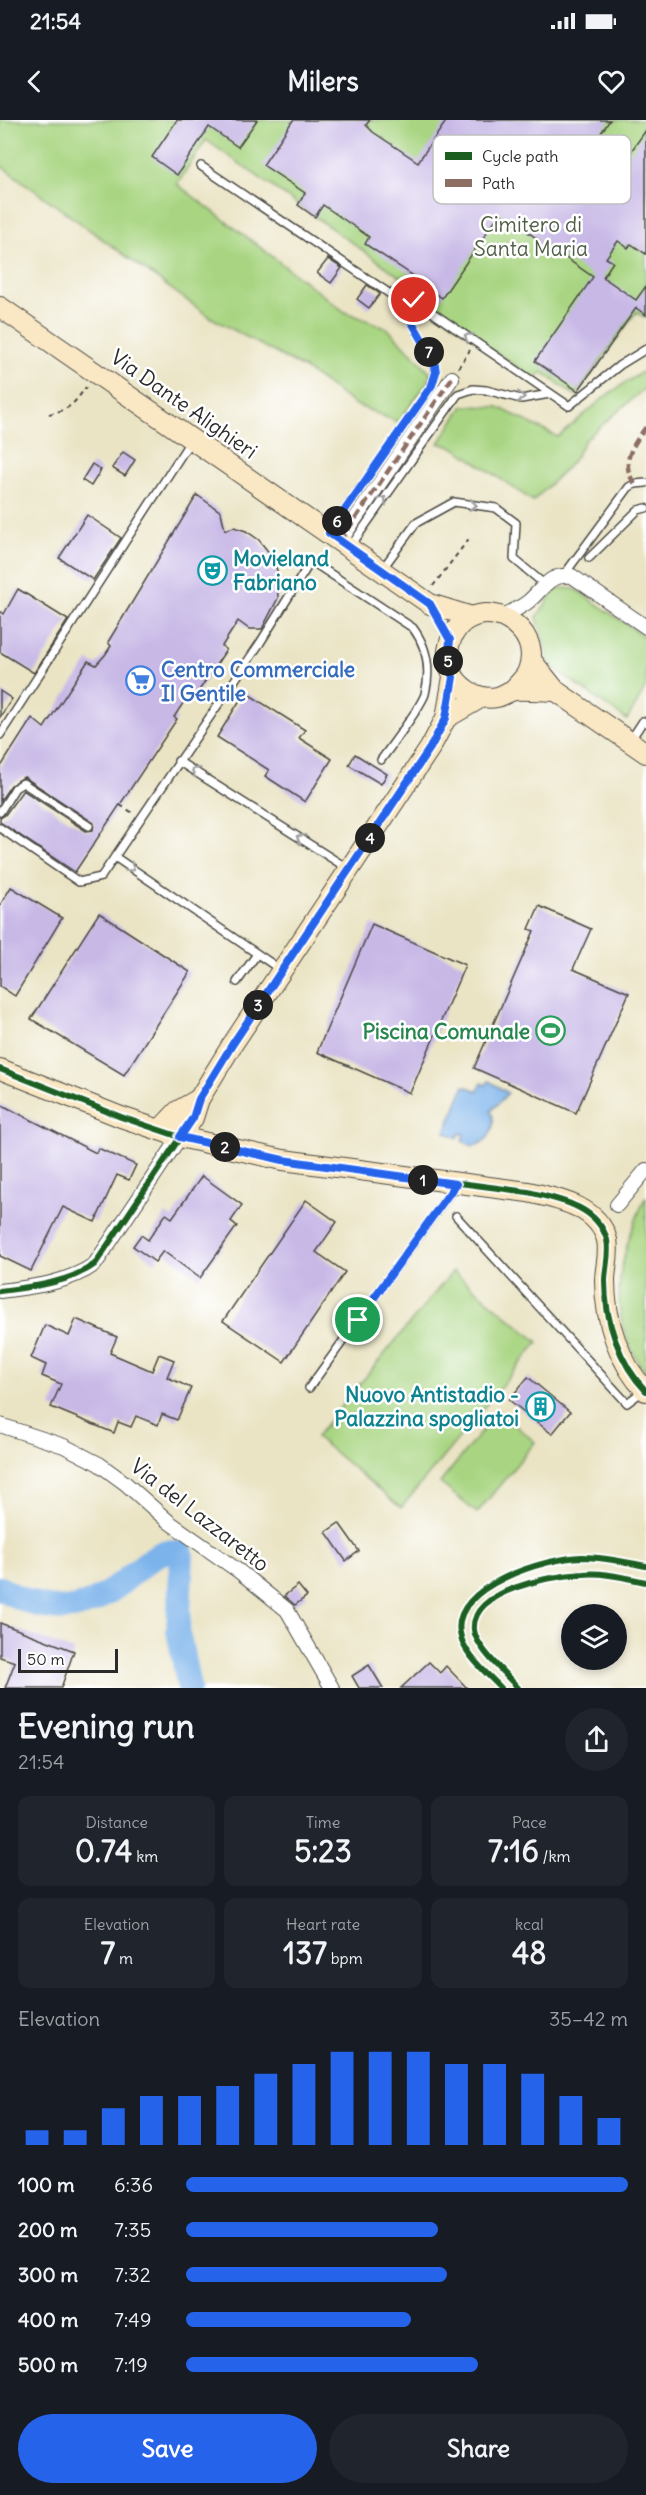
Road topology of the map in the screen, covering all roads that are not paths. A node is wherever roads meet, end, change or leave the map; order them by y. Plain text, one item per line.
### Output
1 (201, 166) dead end
2 (399, 300) junction
3 (0, 307) edge
4 (646, 349) edge
5 (452, 378) road end
6 (550, 394) junction
7 (192, 439) junction
8 (646, 483) edge
9 (646, 508) edge
10 (339, 541) junction
11 (589, 558) dead end
12 (381, 570) junction
13 (564, 575) junction
14 (544, 584) junction
15 (430, 597) junction
16 (529, 602) junction
17 (504, 616) junction
18 (472, 617) junction
19 (646, 627) edge
20 (521, 628) junction
21 (450, 640) junction
22 (531, 660) junction
23 (453, 677) junction
24 (513, 690) junction
25 (556, 692) junction
26 (482, 697) junction
27 (446, 718) junction
28 (645, 720) edge
29 (0, 735) edge
30 (638, 748) edge
31 (178, 760) junction
32 (381, 760) dead end
33 (0, 812) edge
34 (89, 826) dead end
35 (0, 828) edge
36 (115, 857) junction
37 (349, 869) junction
38 (256, 954) junction
39 (281, 971) junction
40 (237, 981) dead end
41 (0, 1069) edge
42 (199, 1099) junction
43 (160, 1130) junction
44 (180, 1137) junction
45 (646, 1170) edge
46 (456, 1184) junction
47 (617, 1205) dead end
48 (456, 1216) dead end
49 (0, 1291) edge
50 (309, 1388) dead end
51 (645, 1390) edge
52 (0, 1425) edge
53 (332, 1688) edge

1 - 2 lane
6 -> 2 lane
2 - 10 lane
3 - 7 street, Via Dante Alighieri
4 - 6 lane
5 - 10 street
10 -> 6 lane
7 - 10 street, Via Dante Alighieri
7 - 29 lane
8 - 13 lane
9 - 11 lane
10 - 12 street, Via Dante Alighieri
12 -> 14 lane
12 - 15 street, Via Dante Alighieri
13 - 14 street
13 - 19 street
14 - 16 street
15 - 18 street, Via Dante Alighieri
15 - 21 street, Via Dante Alighieri
16 - 17 street
16 - 20 street
17 - 18 street, Via Dante Alighieri
17 - 20 street
18 - 21 street
20 - 22 street
21 - 23 street, Via Dante Alighieri
22 - 24 street
22 - 25 street
23 - 26 street
23 - 27 street, Via Dante Alighieri
24 - 25 street
24 - 26 street
25 - 30 street
26 - 27 street
27 - 37 street
28 - 30 lane
31 - 32 lane
31 - 36 lane
37 -> 31 lane
33 - 34 lane
35 - 36 lane
36 -> 38 lane
37 - 39 street
38 - 39 lane
38 - 40 lane
39 - 42 street
41 - 43 street
42 - 43 street
42 - 44 street
43 - 44 street
44 - 46 street
44 - 49 street
45 - 47 street
46 - 50 lane
46 - 51 street
48 - 51 lane
52 - 53 street, Via del Lazzaretto

